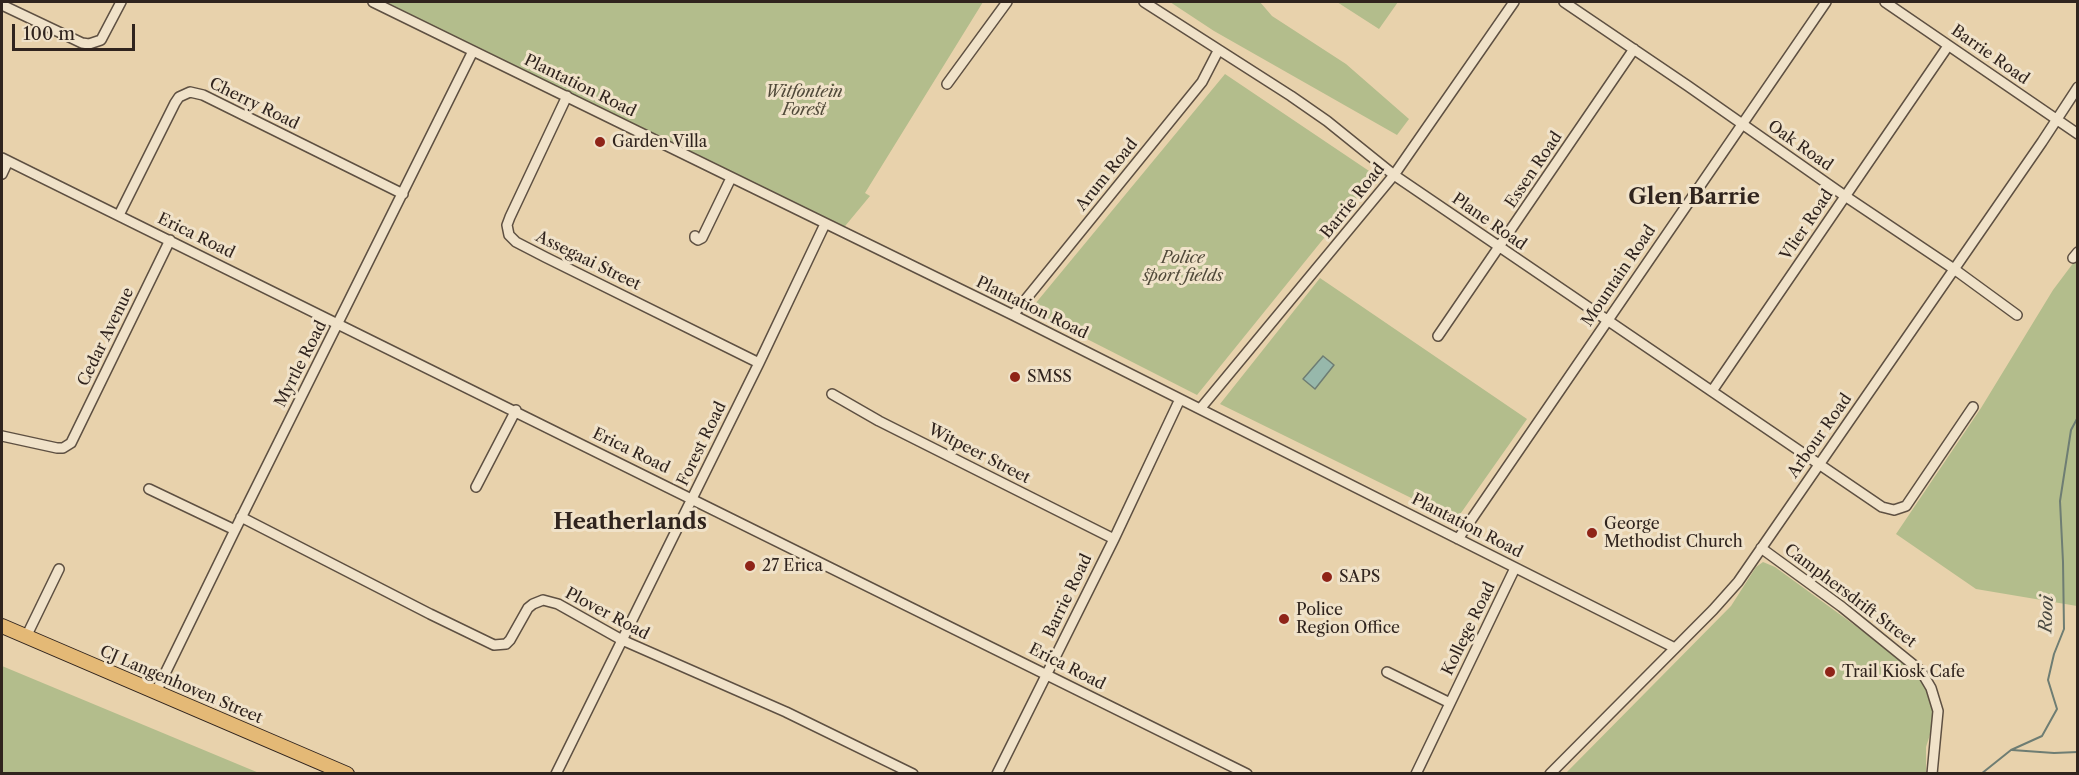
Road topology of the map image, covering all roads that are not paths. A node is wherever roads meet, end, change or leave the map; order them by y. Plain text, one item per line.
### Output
1 (121, 2) edge
2 (373, 2) edge
3 (1007, 2) edge
4 (1144, 2) edge
5 (1514, 2) edge
6 (1564, 2) edge
7 (1826, 2) edge
8 (1885, 2) edge
9 (2, 5) edge
10 (1902, 6) edge
11 (1948, 46) junction
12 (1634, 49) junction
13 (473, 51) junction
14 (1218, 51) junction
15 (947, 84) dead end
16 (2078, 87) edge
17 (567, 96) junction
18 (2056, 119) junction
19 (1742, 124) junction
20 (2078, 134) edge
21 (5, 159) edge
22 (2, 174) edge
23 (1394, 175) junction
24 (731, 178) junction
25 (403, 194) junction
26 (1845, 196) junction
27 (119, 215) junction
28 (825, 224) junction
29 (695, 236) dead end
30 (170, 240) junction
31 (1499, 247) junction
32 (1954, 269) junction
33 (1013, 315) junction
34 (2018, 315) dead end
35 (1607, 321) junction
36 (339, 323) junction
37 (1438, 336) dead end
38 (759, 363) junction
39 (1712, 392) junction
40 (832, 394) dead end
41 (1180, 399) junction
42 (1973, 406) dead end
43 (1200, 409) junction
44 (516, 410) junction
45 (2, 436) edge
46 (1818, 465) junction
47 (476, 487) dead end
48 (149, 489) dead end
49 (692, 498) junction
50 (241, 517) junction
51 (235, 530) junction
52 (1114, 539) junction
53 (1458, 539) junction
54 (1761, 548) junction
55 (1515, 568) junction
56 (59, 569) dead end
57 (2, 626) edge
58 (26, 637) junction
59 (622, 640) junction
60 (1675, 648) junction
61 (1387, 672) dead end
62 (1047, 674) junction
63 (156, 692) junction
64 (1450, 703) junction
65 (347, 774) edge
66 (556, 774) edge
67 (913, 774) edge
68 (997, 774) edge
69 (1247, 774) edge
70 (1416, 774) edge
71 (1550, 774) edge
72 (1932, 774) edge

1 - 9 street
2 - 13 street, Plantation Road
3 - 15 street
4 - 14 street, Plane Road
5 - 23 street, Barrie Road
6 - 12 street, Oak Road
7 - 19 street, Mountain Road
8 - 10 street, Barrie Road
10 - 11 street, Barrie Road
11 - 18 street, Barrie Road
11 - 26 street, Vlier Road
12 - 19 street, Oak Road
12 - 31 street, Essen Road
13 - 17 street, Plantation Road
13 - 25 street, Myrtle Road
14 - 23 street, Plane Road
14 - 33 street, Arum Road
16 - 18 street, Arbour Road
17 - 24 street, Plantation Road
17 - 38 street, Assegaai Street
18 - 20 street, Barrie Road
18 - 32 street, Arbour Road
19 - 26 street, Oak Road
19 - 35 street, Mountain Road
21 - 22 street
21 - 27 street, Erica Road
23 - 31 street, Plane Road
23 - 43 street, Barrie Road
24 - 28 street, Plantation Road
24 - 29 street
25 - 27 street, Cherry Road
25 - 36 street, Myrtle Road
26 - 32 street, Oak Road
26 - 39 street, Vlier Road
27 - 30 street, Erica Road
28 - 33 street, Plantation Road
28 - 38 street, Forest Road
30 - 36 street, Erica Road
30 - 45 street, Cedar Avenue
31 - 35 street, Plane Road
31 - 37 street, Essen Road
32 - 34 street, Oak Road
32 - 46 street, Arbour Road
33 - 41 street, Plantation Road
35 - 39 street, Plane Road
35 - 53 street, Mountain Road
36 - 44 street, Erica Road
36 - 50 street, Myrtle Road
38 - 49 street, Forest Road
39 - 46 street, Plane Road
40 - 52 street, Witpeer Street
41 - 43 street, Plantation Road
41 - 52 street, Barrie Road
42 - 46 street, Plane Road
43 - 53 street, Plantation Road
44 - 47 street
44 - 49 street, Erica Road
46 - 54 street, Arbour Road
48 - 51 street
49 - 59 street, Forest Road
49 - 62 street, Erica Road
50 - 51 street, Myrtle Road
50 - 59 street, Plover Road
51 - 63 street, Myrtle Road
52 - 62 street, Barrie Road
53 - 55 street, Plantation Road
54 - 60 street, Arbour Road
54 - 72 street, Camphersdrift Street
55 - 60 street, Plantation Road
55 - 64 street, Kollege Road
56 - 58 street
57 - 58 highway, CJ Langenhoven Street
58 - 63 highway, CJ Langenhoven Street
59 - 66 street, Forest Road
59 - 67 street, Plover Road
60 - 71 street, Arbour Road
61 - 64 street, Kollege Road
62 - 68 street, Barrie Road
62 - 69 street, Erica Road
63 - 65 highway, CJ Langenhoven Street
64 - 70 street, Kollege Road

